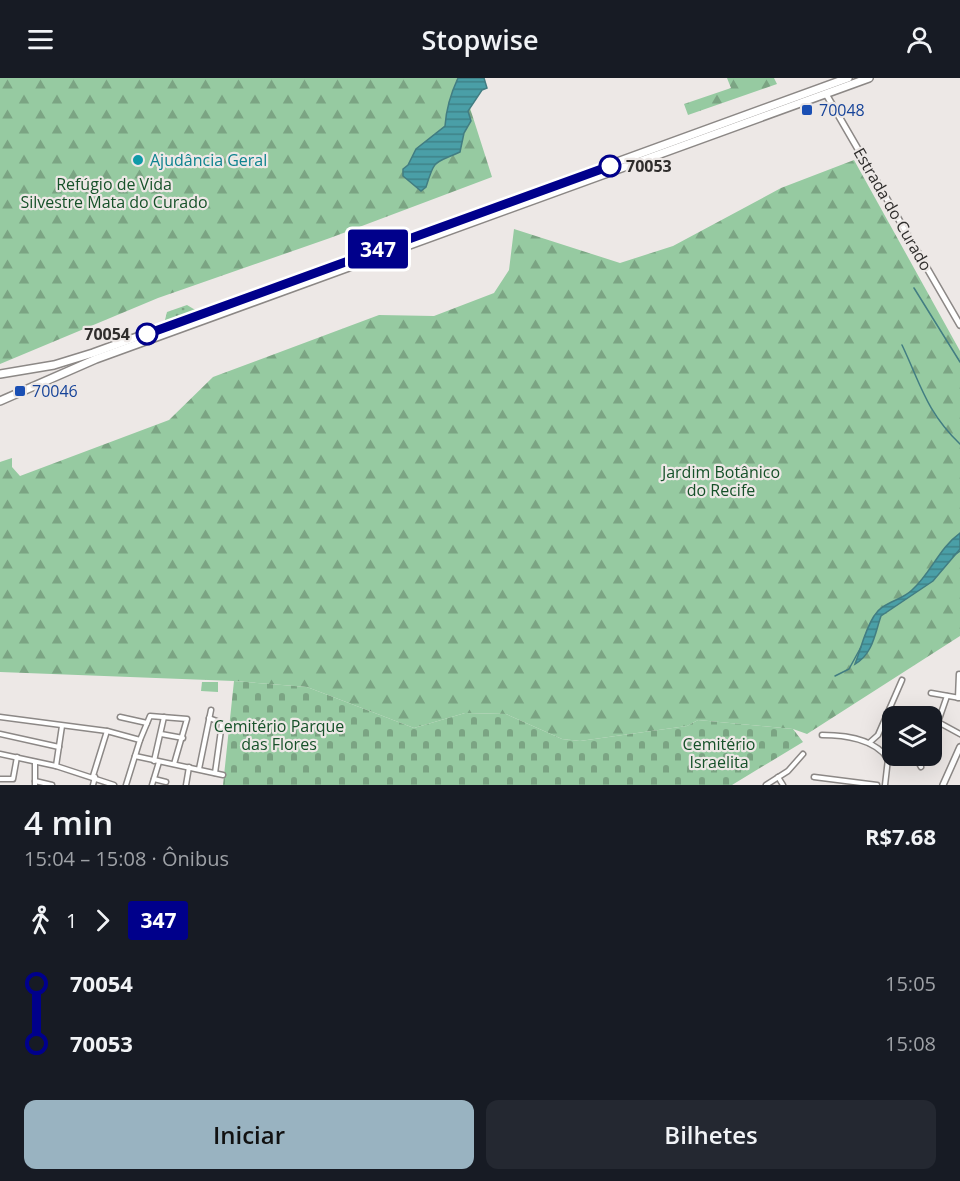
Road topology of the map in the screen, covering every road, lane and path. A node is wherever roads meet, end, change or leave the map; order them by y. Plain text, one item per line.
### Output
1 (848, 78) edge
2 (868, 78) edge
3 (826, 94) junction
4 (960, 325) edge
5 (0, 374) edge
6 (0, 401) edge
7 (959, 674) edge
8 (902, 680) dead end
9 (931, 693) dead end
10 (946, 696) junction
11 (959, 698) edge
12 (891, 706) edge
13 (211, 710) dead end
14 (0, 717) edge
15 (120, 717) dead end
16 (164, 717) junction
17 (209, 718) junction
18 (147, 723) junction
19 (62, 726) junction
20 (882, 726) edge
21 (107, 731) junction
22 (0, 734) edge
23 (161, 734) junction
24 (960, 734) edge
25 (822, 735) dead end
26 (183, 738) junction
27 (140, 740) junction
28 (869, 742) junction
29 (59, 747) junction
30 (960, 747) edge
31 (803, 753) dead end
32 (0, 754) edge
33 (135, 756) junction
34 (17, 757) junction
35 (156, 761) junction
36 (35, 762) junction
37 (174, 764) junction
38 (56, 766) junction
39 (189, 767) junction
40 (199, 769) junction
41 (215, 773) junction
42 (223, 775) dead end
43 (94, 777) junction
44 (778, 777) junction
45 (814, 777) dead end
46 (0, 779) edge
47 (154, 779) junction
48 (166, 782) dead end
49 (35, 783) edge
50 (945, 784) edge
51 (52, 785) edge
52 (93, 785) edge
53 (114, 785) edge
54 (126, 785) edge
55 (152, 785) edge
56 (186, 785) edge
57 (766, 785) edge
58 (783, 785) edge
59 (877, 785) edge
60 (885, 785) edge

1 - 5 highway
2 - 3 highway
3 - 4 main road, Estrada do Curado
3 - 6 highway
7 - 11 street
8 - 12 street
9 - 10 street
10 - 11 street
10 - 24 street
13 - 17 street
14 - 19 street
15 - 18 street
16 - 18 street
16 - 23 street
16 - 26 street
17 - 40 street
17 - 41 street
18 - 27 street
19 - 21 street
19 - 29 street
20 - 28 street
21 - 27 street
21 - 43 street
22 - 29 street
23 - 26 street
23 - 35 street
25 - 28 street
26 - 37 street
27 - 33 street
28 - 60 street
29 - 38 street
30 - 50 main road
31 - 44 street
32 - 34 street
33 - 35 street
33 - 54 street
34 - 36 street
34 - 46 street
35 - 37 street
35 - 47 street
36 - 38 street
36 - 49 street
37 - 39 street
38 - 43 street
39 - 40 street
39 - 56 street
40 - 41 street
41 - 42 street
43 - 52 street
43 - 53 street
44 - 57 street
44 - 58 street
45 - 59 street
47 - 48 street
47 - 55 street
49 - 51 street

